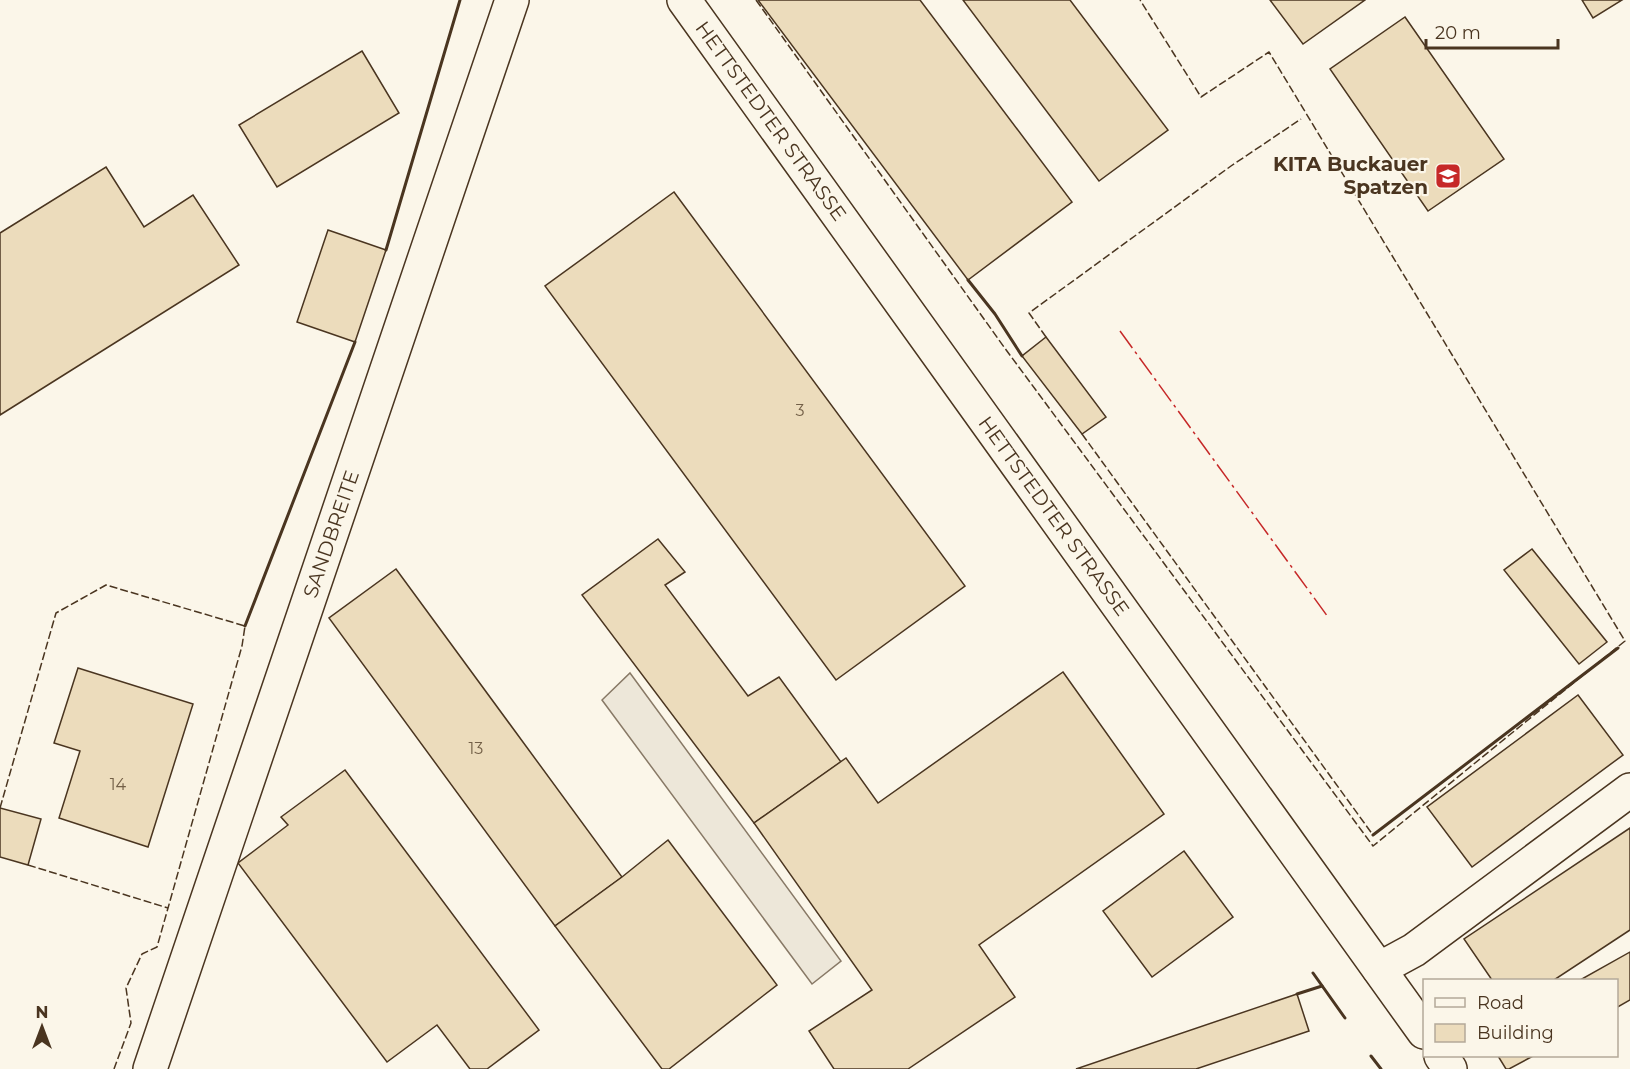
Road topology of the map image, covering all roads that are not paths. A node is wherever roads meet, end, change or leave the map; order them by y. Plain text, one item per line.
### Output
1 (512, 0) edge
2 (684, 0) edge
3 (1630, 790) edge
4 (1379, 969) junction
5 (1423, 1029) edge
6 (150, 1069) edge

1 - 6 street, SANDBREITE
2 - 4 street, HETTSTEDTER STRASSE
3 - 4 street
4 - 5 street, HETTSTEDTER STRASSE

